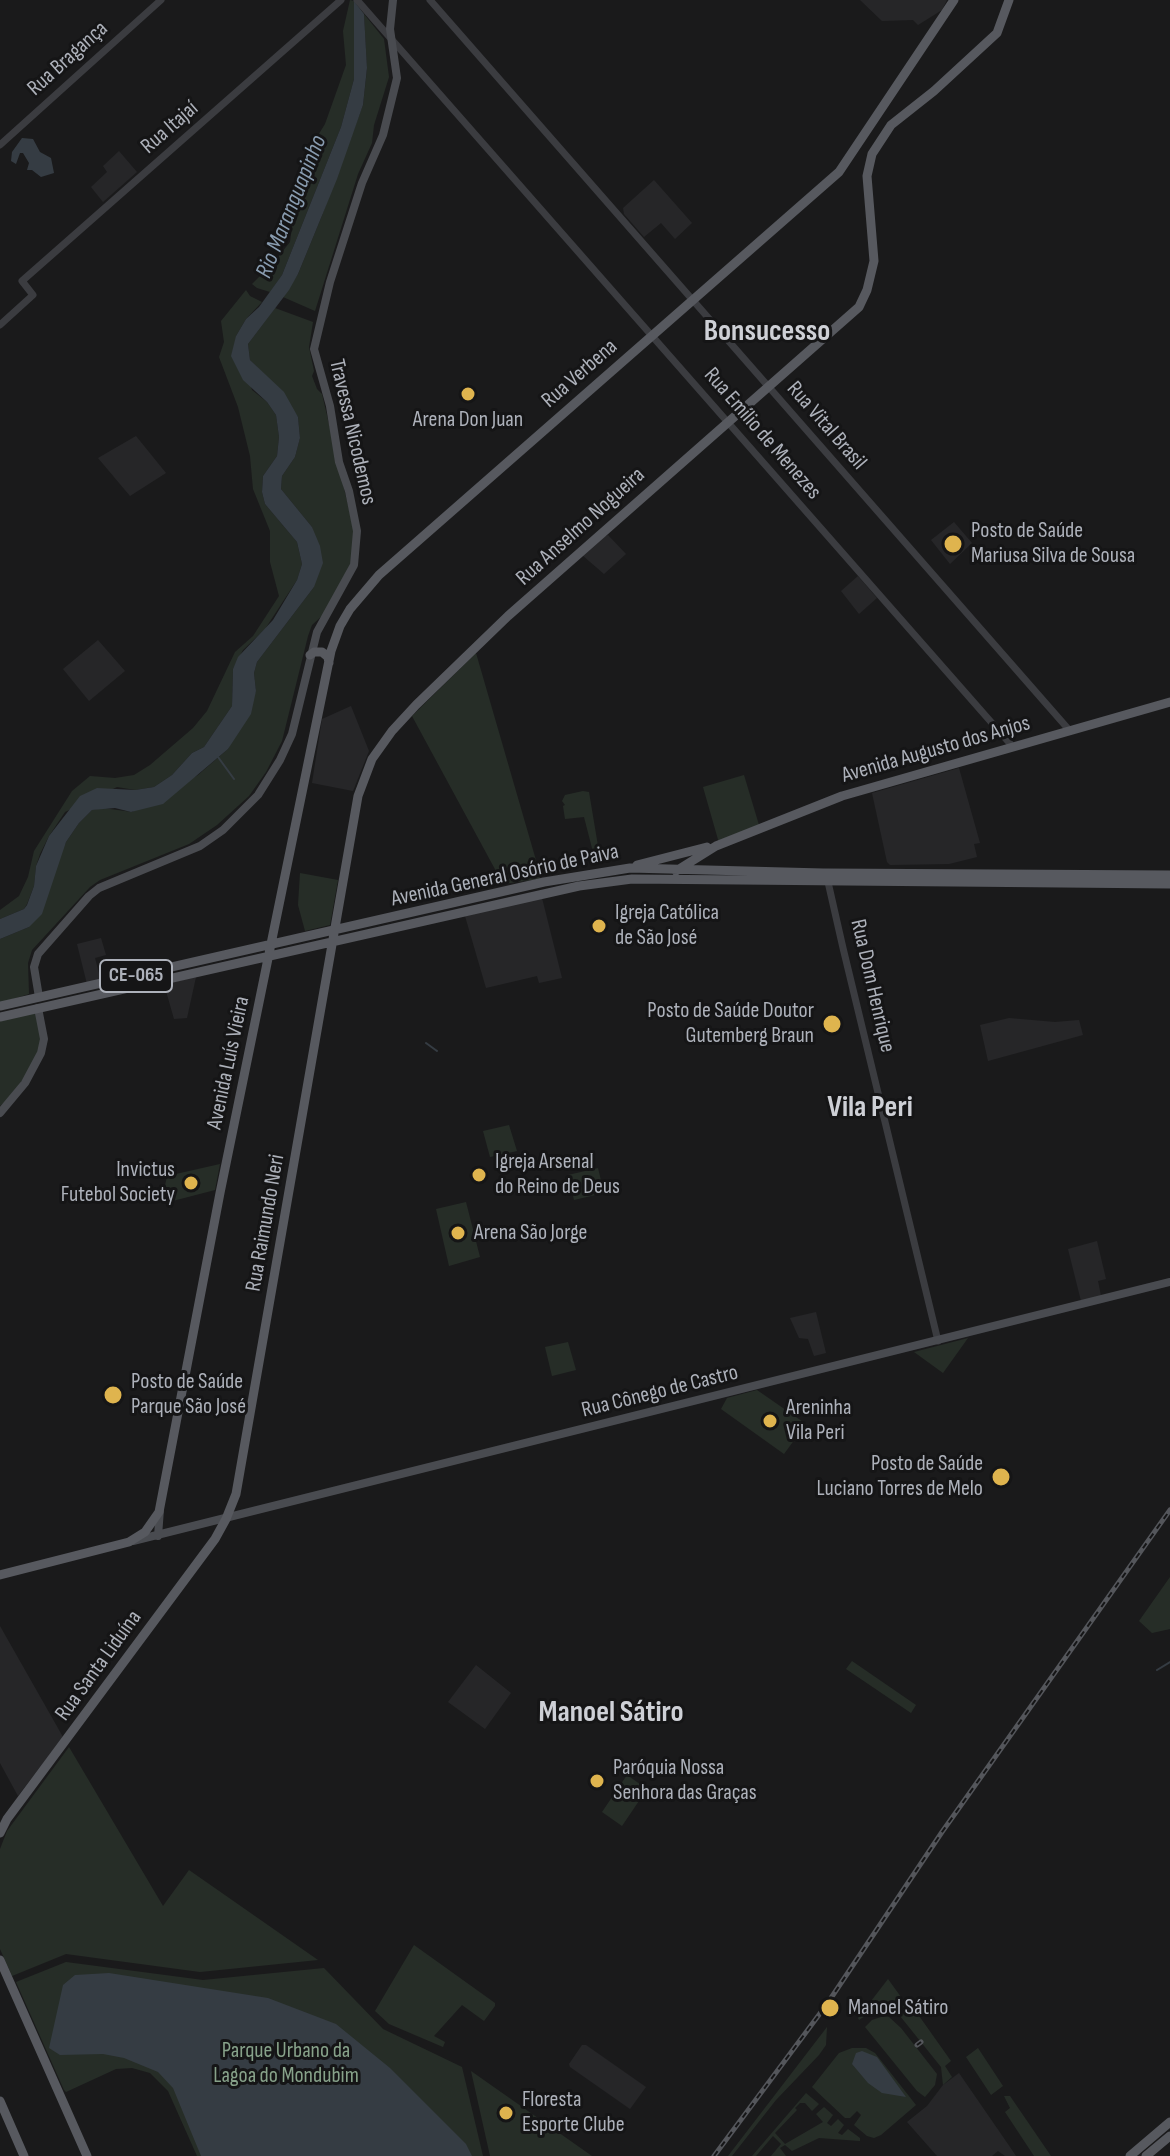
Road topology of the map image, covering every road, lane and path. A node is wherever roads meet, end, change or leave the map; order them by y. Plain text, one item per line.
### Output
1 (161, 0) edge
2 (341, 0) edge
3 (393, 0) edge
4 (430, 0) edge
5 (954, 0) edge
6 (1009, 0) edge
7 (358, 2) edge
8 (391, 39) junction
9 (0, 145) edge
10 (693, 300) junction
11 (0, 325) edge
12 (652, 336) junction
13 (769, 387) junction
14 (728, 422) junction
15 (340, 626) joint
16 (310, 655) junction
17 (329, 663) junction
18 (1170, 702) edge
19 (1070, 731) junction
20 (1013, 747) junction
21 (716, 846) junction
22 (630, 868) junction
23 (677, 871) junction
24 (1170, 875) edge
25 (829, 878) junction
26 (657, 880) junction
27 (1155, 880) junction
28 (1170, 884) edge
29 (334, 936) junction
30 (272, 945) junction
31 (269, 956) junction
32 (39, 997) junction
33 (0, 1006) edge
34 (38, 1008) junction
35 (0, 1017) edge
36 (0, 1113) edge
37 (1170, 1282) edge
38 (938, 1341) junction
39 (160, 1508) junction
40 (226, 1519) junction
41 (158, 1536) junction
42 (129, 1542) junction
43 (0, 1575) edge
44 (0, 1833) edge
45 (0, 1960) edge
46 (0, 2101) edge
47 (1170, 2122) edge
48 (1170, 2136) edge
49 (24, 2156) edge
50 (87, 2156) edge
51 (1130, 2156) edge
52 (1146, 2156) edge

1 - 9 street, Rua Bragança
2 - 11 street, Rua Itajaí
3 - 8 main road, Travessa Nicodemos
4 - 10 street, Rua Vital Brasil
5 - 10 main road, Rua Verbena
6 - 13 main road, Rua Anselmo Nogueira
7 - 8 street, Rua Emílio de Menezes
8 - 12 street, Rua Emílio de Menezes
8 - 16 main road, Travessa Nicodemos
10 - 12 main road, Rua Verbena
10 - 13 street, Rua Vital Brasil
12 - 14 street, Rua Emílio de Menezes
12 - 15 main road, Rua Verbena
13 - 14 main road, Rua Anselmo Nogueira
13 - 19 street, Rua Vital Brasil
14 - 20 street, Rua Emílio de Menezes
14 - 29 main road, Rua Anselmo Nogueira
15 - 17 main road, Avenida Luís Vieira
16 - 17 main road
16 - 32 main road, Travessa Nicodemos
17 - 30 main road, Avenida Luís Vieira
18 - 19 main road, Avenida Augusto dos Anjos
19 - 20 main road, Avenida Augusto dos Anjos
20 - 21 main road, Avenida Augusto dos Anjos
21 - 22 main road, Avenida Augusto dos Anjos
21 - 23 main road, Avenida Augusto dos Anjos
22 - 23 main road, Avenida General Osório de Paiva
22 - 29 main road, Avenida General Osório de Paiva
23 - 25 main road, Avenida General Osório de Paiva
23 - 26 main road, Avenida Augusto dos Anjos
24 - 27 main road, Avenida General Osório de Paiva
25 - 26 main road, Avenida General Osório de Paiva
25 - 27 main road, Avenida General Osório de Paiva
25 - 38 street, Rua Dom Henrique
26 - 29 main road, Avenida General Osório de Paiva
27 - 28 main road, Avenida General Osório de Paiva
29 - 30 main road, Avenida General Osório de Paiva
29 - 31 main road, Avenida General Osório de Paiva
29 - 40 main road, Rua Raimundo Neri
30 - 31 main road, Avenida Luís Vieira
30 - 32 main road, Avenida General Osório de Paiva / CE-065
31 - 34 main road, Avenida General Osório de Paiva / CE-065
31 - 39 main road, Avenida Luís Vieira
32 - 33 main road, Avenida General Osório de Paiva / CE-065
34 - 35 main road, Avenida General Osório de Paiva / CE-065
34 - 36 main road
37 - 38 main road, Rua Cônego de Castro
38 - 40 main road, Rua Cônego de Castro
39 - 41 main road, Avenida Luís Vieira
39 - 42 main road, Avenida Luís Vieira
40 - 41 main road, Rua Cônego de Castro
40 - 44 main road, Rua Santa Liduína
41 - 42 main road, Rua Cônego de Castro
42 - 43 main road
45 - 50 main road
46 - 49 main road
47 - 51 main road
48 - 52 main road

